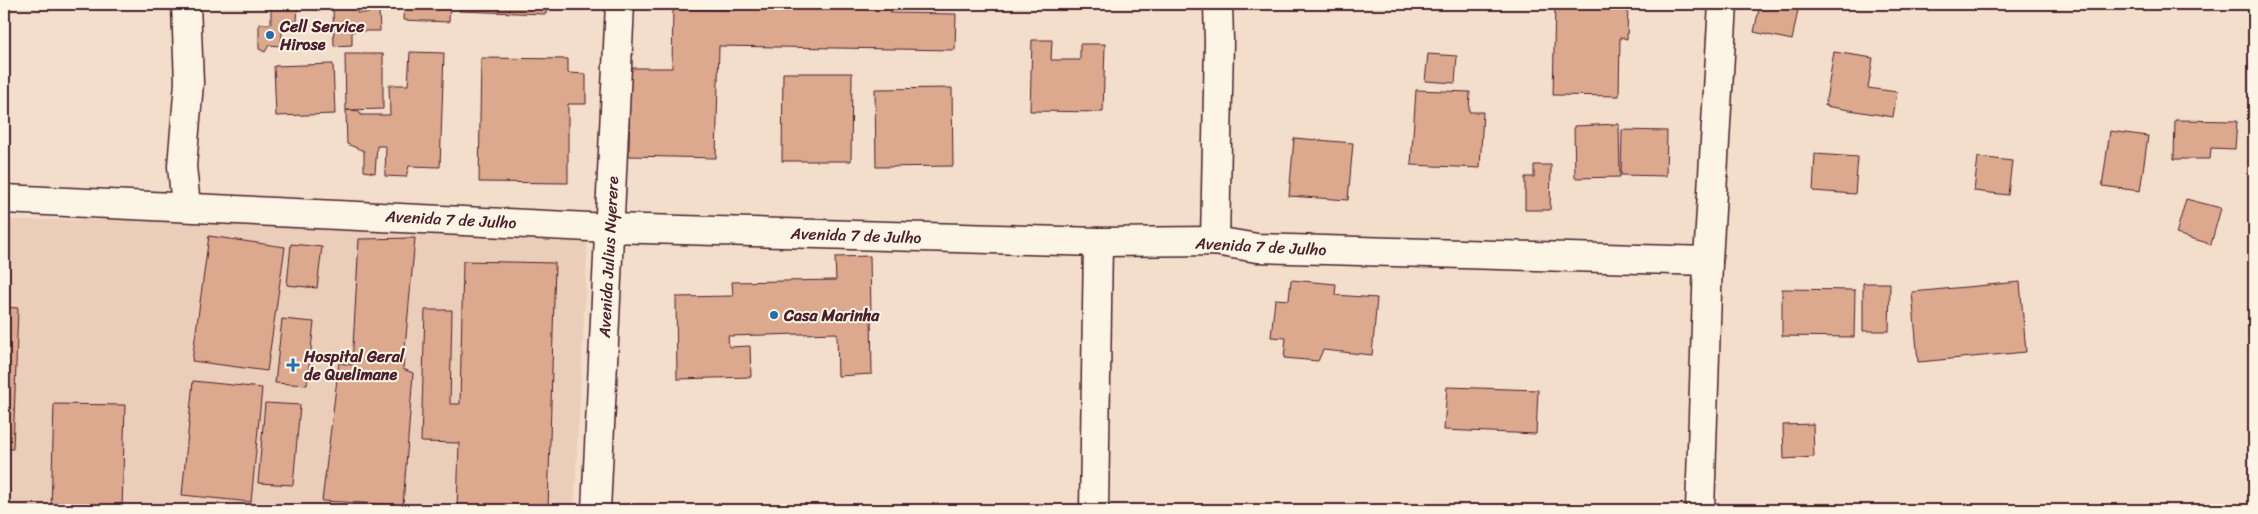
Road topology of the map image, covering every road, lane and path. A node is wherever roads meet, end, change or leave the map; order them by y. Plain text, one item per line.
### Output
1 (186, 4) edge
2 (620, 4) edge
3 (1218, 4) edge
4 (1723, 4) edge
5 (4, 199) edge
6 (186, 206) junction
7 (610, 228) junction
8 (1215, 241) junction
9 (1098, 242) junction
10 (1708, 262) junction
11 (596, 510) edge
12 (1094, 510) edge
13 (1700, 510) edge

1 - 6 street
2 - 7 street, Avenida Julius Nyerere
3 - 8 street
4 - 10 street
5 - 6 street, Avenida 7 de Julho
6 - 7 street, Avenida 7 de Julho
7 - 9 street, Avenida 7 de Julho
7 - 11 street, Avenida Julius Nyerere
8 - 9 street, Avenida 7 de Julho
8 - 10 street, Avenida 7 de Julho
9 - 12 street
10 - 13 street

